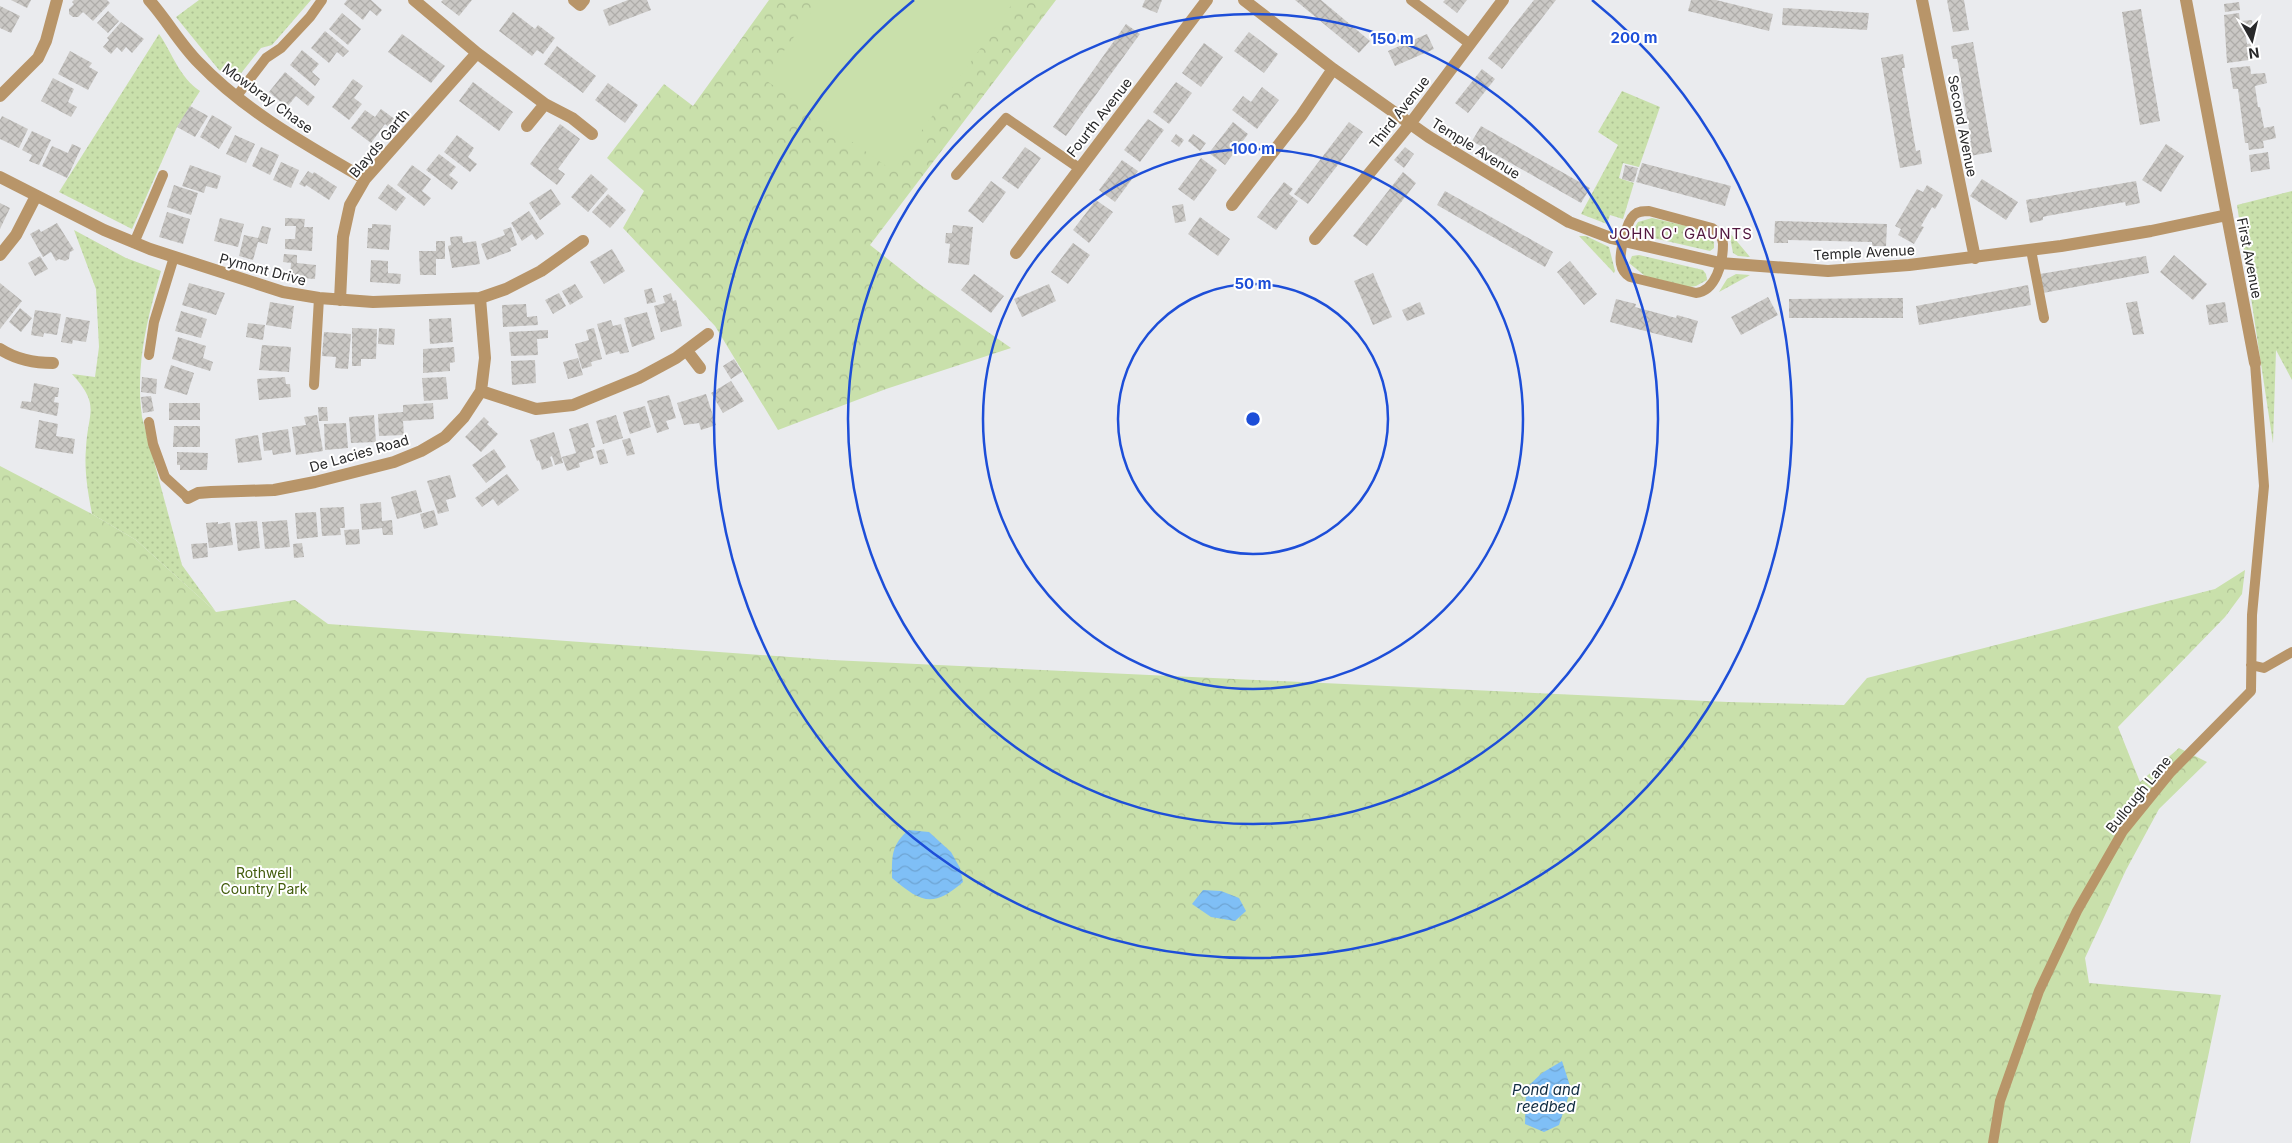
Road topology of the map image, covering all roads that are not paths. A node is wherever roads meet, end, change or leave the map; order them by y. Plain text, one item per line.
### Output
1 (57, 0) edge
2 (149, 0) edge
3 (322, 0) edge
4 (414, 0) edge
5 (1206, 0) edge
6 (1244, 0) edge
7 (1411, 0) edge
8 (1503, 0) edge
9 (1922, 0) edge
10 (2186, 0) edge
11 (1470, 44) junction
12 (477, 53) junction
13 (1333, 69) junction
14 (0, 96) edge
15 (236, 97) junction
16 (545, 104) junction
17 (1410, 124) junction
18 (527, 126) dead end
19 (592, 134) dead end
20 (1079, 168) junction
21 (163, 175) dead end
22 (956, 175) dead end
23 (0, 177) edge
24 (365, 179) junction
25 (36, 196) junction
26 (1232, 205) dead end
27 (2227, 215) junction
28 (1315, 239) dead end
29 (583, 241) dead end
30 (1624, 241) junction
31 (134, 243) junction
32 (2031, 250) junction
33 (1016, 254) dead end
34 (0, 255) edge
35 (174, 257) junction
36 (1975, 258) junction
37 (1720, 262) junction
38 (319, 298) junction
39 (480, 298) junction
40 (340, 300) junction
41 (2044, 318) dead end
42 (708, 334) dead end
43 (0, 349) edge
44 (687, 351) junction
45 (149, 355) dead end
46 (53, 363) dead end
47 (2255, 364) joint
48 (700, 368) dead end
49 (314, 385) dead end
50 (481, 391) junction
51 (149, 422) dead end
52 (188, 498) joint
53 (2260, 524) joint
54 (2292, 652) edge
55 (2251, 665) junction
56 (1994, 1143) edge

1 - 14 street
2 - 15 street, Mowbray Chase
3 - 15 lane
4 - 12 street
5 - 20 street, Fourth Avenue
6 - 13 street, Temple Avenue
7 - 11 lane
8 - 11 street, Third Avenue
9 - 36 street, Second Avenue
10 - 27 street, First Avenue
11 - 17 street, Third Avenue
12 - 16 street
12 - 24 street, Blayds Garth
13 - 17 street, Temple Avenue
13 - 26 street
15 - 24 street, Mowbray Chase
16 - 18 street
16 - 19 street
17 - 28 street, Third Avenue
17 - 30 street, Temple Avenue
20 - 22 lane
20 - 33 street, Fourth Avenue
21 - 31 lane
23 - 25 street, Pymont Drive
24 - 40 street, Blayds Garth
25 - 31 street, Pymont Drive
25 - 34 street
27 - 32 street, Temple Avenue
27 - 47 street, First Avenue
29 - 39 street, Pymont Drive
30 - 37 street, Temple Avenue
30 - 37 lane
30 - 37 lane
31 - 35 street, Pymont Drive
32 - 36 street, Temple Avenue
32 - 41 lane
35 - 38 street, Pymont Drive
35 - 45 lane
36 - 37 street, Temple Avenue
38 - 40 street, Pymont Drive
38 - 49 lane
39 - 40 street, Pymont Drive
39 - 50 street, De Lacies Road
42 - 44 street
43 - 46 street
44 - 48 street
44 - 50 street
47 - 53 lane, First Avenue
50 - 52 street, De Lacies Road
51 - 52 lane
53 - 55 lane, Bullough Lane
54 - 55 lane
55 - 56 lane, Bullough Lane

